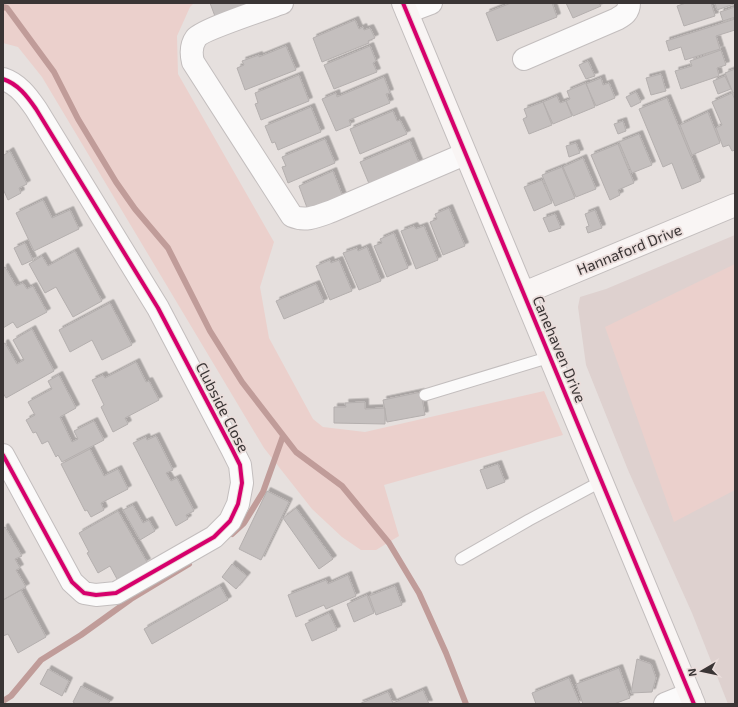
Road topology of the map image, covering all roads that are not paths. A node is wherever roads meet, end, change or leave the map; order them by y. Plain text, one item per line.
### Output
1 (282, 3) edge
2 (431, 3) edge
3 (629, 3) edge
4 (405, 8) edge
5 (524, 59) dead end
6 (3, 79) edge
7 (466, 154) junction
8 (735, 206) edge
9 (524, 293) junction
10 (550, 357) junction
11 (425, 395) dead end
12 (3, 455) edge
13 (602, 481) junction
14 (461, 559) dead end
15 (692, 699) edge
16 (665, 704) edge

1 - 7 street
2 - 4 street
3 - 5 street
4 - 7 street, Canehaven Drive
6 - 12 street, Clubside Close
7 - 9 street, Canehaven Drive
8 - 9 street, Hannaford Drive
9 - 10 street, Canehaven Drive
10 - 11 lane
10 - 13 street, Canehaven Drive
13 - 14 lane
13 - 15 street, Canehaven Drive
15 - 16 street

